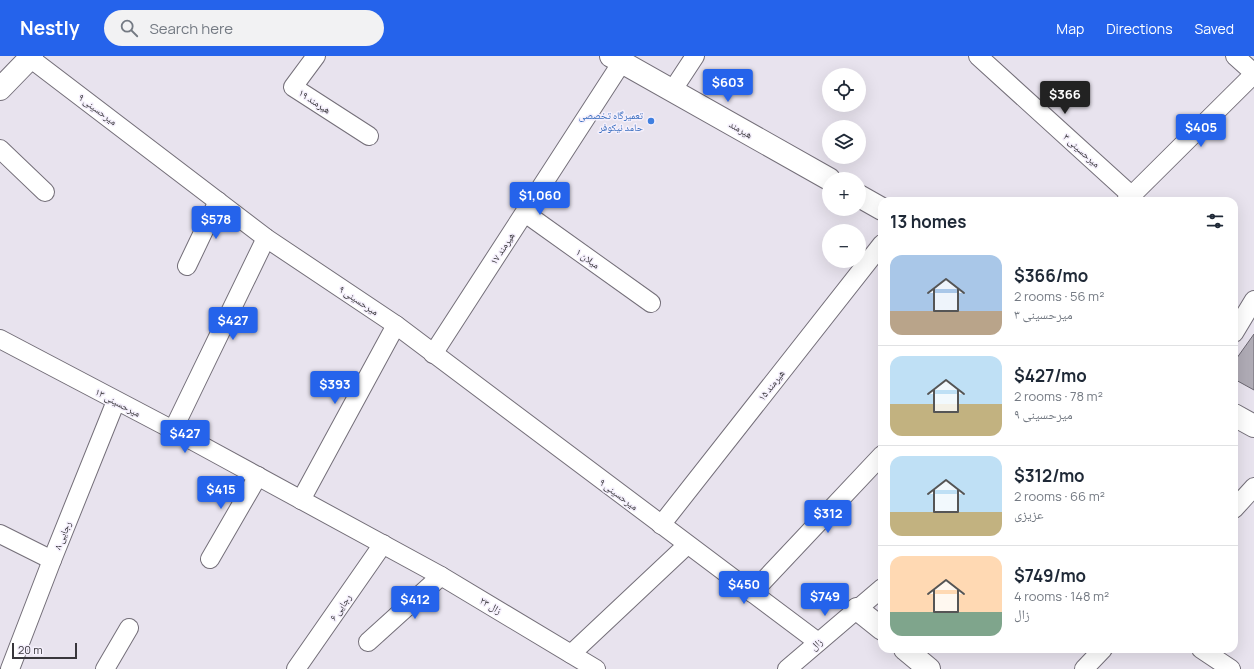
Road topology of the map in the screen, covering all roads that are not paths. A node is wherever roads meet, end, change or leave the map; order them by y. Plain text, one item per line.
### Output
1 (316, 56) edge
2 (695, 56) edge
3 (978, 56) edge
4 (1236, 56) edge
5 (31, 57) edge
6 (617, 59) edge
7 (1254, 74) edge
8 (0, 89) edge
9 (672, 90) junction
10 (370, 136) dead end
11 (0, 149) edge
12 (822, 175) edge
13 (45, 192) dead end
14 (1128, 197) edge
15 (1130, 197) edge
16 (866, 200) edge
17 (218, 201) junction
18 (878, 207) edge
19 (525, 213) junction
20 (266, 238) junction
21 (878, 249) edge
22 (187, 266) dead end
23 (1254, 300) edge
24 (651, 303) dead end
25 (396, 325) junction
26 (1238, 326) edge
27 (0, 339) edge
28 (433, 354) junction
29 (116, 401) junction
30 (1238, 417) edge
31 (1254, 426) edge
32 (173, 430) junction
33 (878, 459) edge
34 (258, 476) junction
35 (1254, 487) edge
36 (301, 500) junction
37 (1238, 505) edge
38 (661, 525) junction
39 (0, 534) edge
40 (383, 544) junction
41 (687, 545) junction
42 (210, 559) dead end
43 (52, 560) junction
44 (441, 576) junction
45 (878, 591) edge
46 (752, 593) junction
47 (857, 608) junction
48 (878, 626) edge
49 (128, 628) dead end
50 (368, 642) dead end
51 (818, 642) junction
52 (910, 653) edge
53 (1099, 653) edge
54 (1207, 653) edge
55 (571, 654) junction
56 (10, 669) edge
57 (105, 669) edge
58 (296, 669) edge
59 (596, 669) edge
60 (787, 669) edge
61 (929, 669) edge
62 (1084, 669) edge
63 (1231, 669) edge

1 - 10 street, هیرمند ۱۹
2 - 9 street
3 - 14 street, میرحسینی ۳
4 - 7 street
5 - 8 main road
5 - 17 street, میرحسینی ۹
6 - 9 main road, هیرمند
6 - 19 street, هیرمند ۱۷
7 - 15 street
9 - 12 main road, هیرمند
11 - 13 street
16 - 18 main road
17 - 20 street, میرحسینی ۹
17 - 22 street
19 - 24 street, میلان ۱
19 - 28 street, هیرمند ۱۷
20 - 25 street, میرحسینی ۹
20 - 32 street
21 - 38 street, هیرمند ۱۵
23 - 26 street
25 - 28 street, میرحسینی ۹
25 - 36 street
27 - 29 street, میرحسینی ۱۳
28 - 38 street, میرحسینی ۹
29 - 32 street, میرحسینی ۱۳
29 - 43 street, رجایی ۸
30 - 31 main road
32 - 34 street, میرحسینی ۱۳
33 - 46 street
34 - 36 street, میرحسینی ۱۳
34 - 42 street
35 - 37 street
36 - 40 street, میرحسینی ۱۳
38 - 41 street, میرحسینی ۹
39 - 43 street
40 - 44 street, زال ۲۳
40 - 58 street, رجایی ۶
41 - 46 street, میرحسینی ۹
41 - 55 street
43 - 56 street, رجایی ۸
44 - 50 street
44 - 55 street, زال ۲۳
45 - 47 street, زال
46 - 51 street, میرحسینی ۹
47 - 48 main road
47 - 51 street, زال
49 - 57 street
51 - 60 street, زال
52 - 61 main road
53 - 62 street
54 - 63 street
55 - 59 street, زال ۲۳

